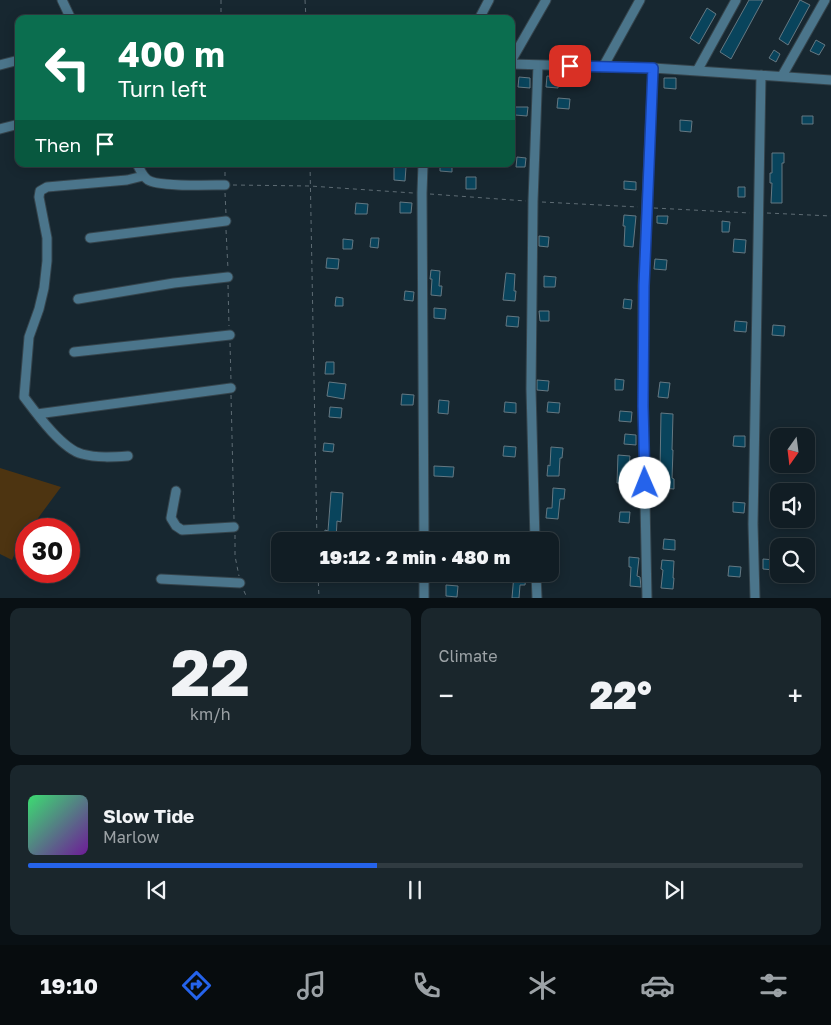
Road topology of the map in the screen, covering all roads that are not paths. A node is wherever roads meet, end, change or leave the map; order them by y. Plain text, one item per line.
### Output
1 (62, 0) edge
2 (489, 0) edge
3 (546, 0) edge
4 (640, 0) edge
5 (736, 0) edge
6 (825, 0) edge
7 (69, 15) edge
8 (481, 15) edge
9 (515, 56) edge
10 (15, 61) edge
11 (515, 63) edge
12 (0, 65) edge
13 (538, 66) junction
14 (602, 67) junction
15 (653, 68) junction
16 (697, 71) junction
17 (761, 75) junction
18 (782, 76) junction
19 (831, 80) edge
20 (15, 125) edge
21 (0, 129) edge
22 (138, 167) edge
23 (422, 167) edge
24 (143, 176) junction
25 (225, 185) road end
26 (226, 221) road end
27 (90, 238) dead end
28 (228, 277) road end
29 (78, 298) dead end
30 (230, 334) road end
31 (74, 352) dead end
32 (231, 388) road end
33 (37, 414) junction
34 (128, 456) dead end
35 (176, 491) dead end
36 (234, 527) dead end
37 (424, 532) edge
38 (535, 532) edge
39 (161, 579) dead end
40 (424, 582) edge
41 (536, 582) edge
42 (240, 583) dead end
43 (424, 598) edge
44 (537, 598) edge
45 (647, 598) edge
46 (756, 598) edge

1 - 7 street
2 - 8 street
3 - 9 street
4 - 14 street
5 - 16 street
6 - 18 street
10 - 12 street
11 - 13 street
13 - 14 street
13 - 38 street
14 - 15 street
15 - 16 street
15 - 45 street
16 - 17 street
17 - 18 street
17 - 46 street
18 - 19 street
20 - 21 street
22 - 24 street
23 - 37 street
24 - 25 street
24 - 33 street
26 - 27 street
28 - 29 street
30 - 31 street
32 - 33 street
33 - 34 street
35 - 36 street
39 - 42 street
40 - 43 street
41 - 44 street

